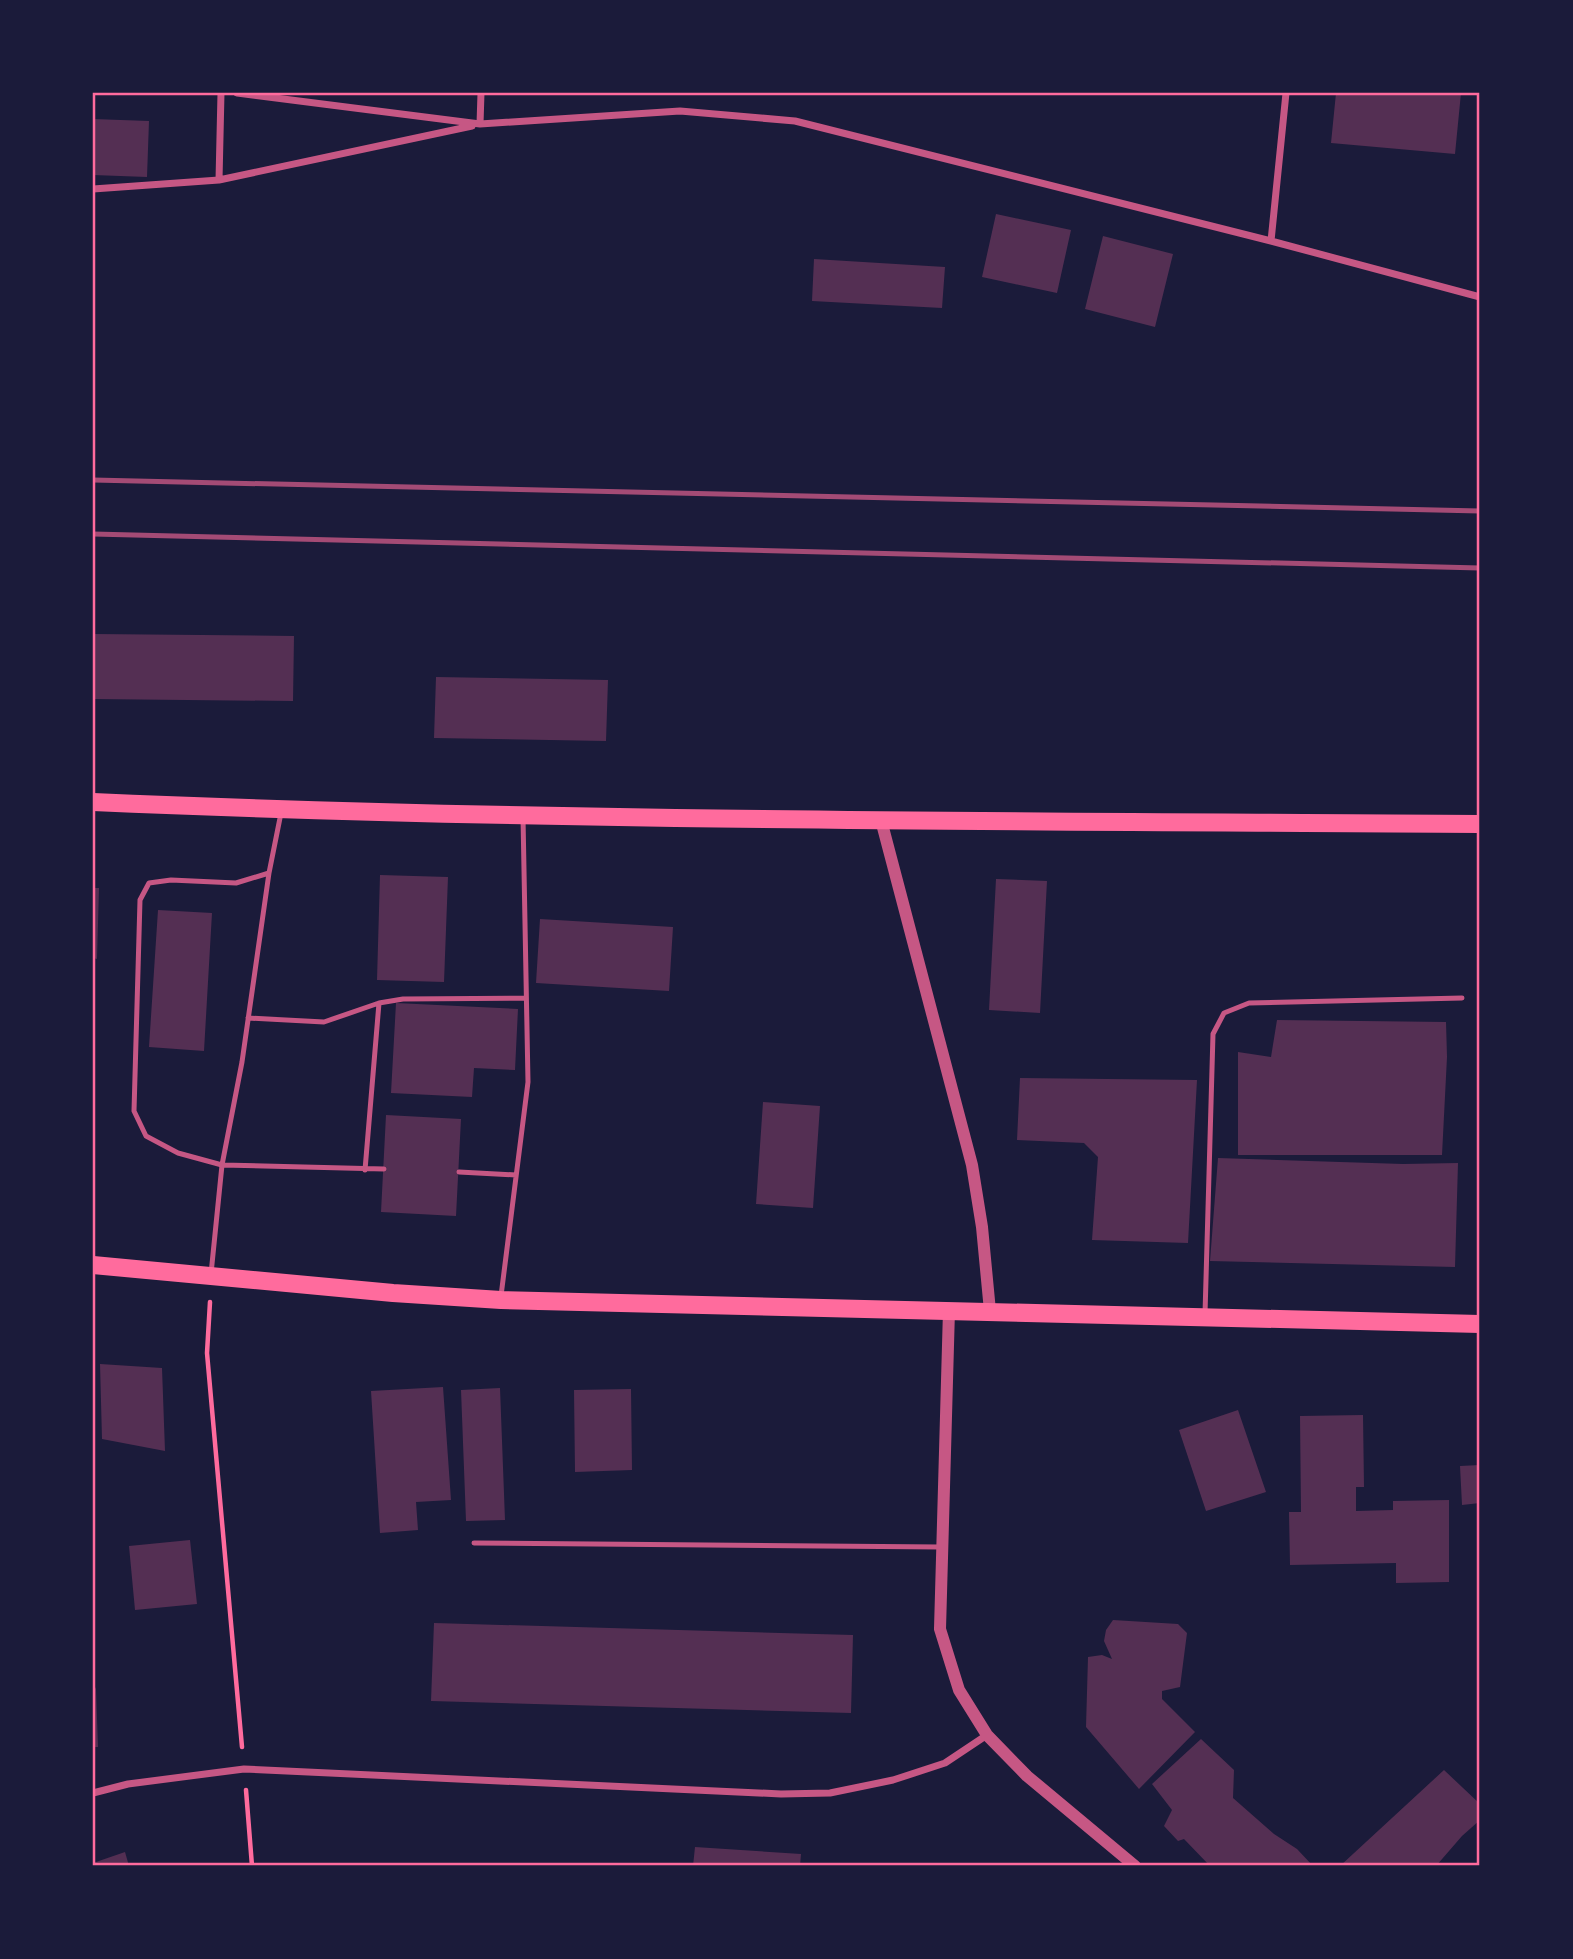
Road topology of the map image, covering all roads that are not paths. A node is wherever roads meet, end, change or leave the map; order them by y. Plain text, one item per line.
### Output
1 (221, 93) edge
2 (237, 93) edge
3 (481, 93) edge
4 (1286, 93) edge
5 (480, 124) junction
6 (219, 180) junction
7 (93, 190) edge
8 (1271, 241) junction
9 (1480, 297) edge
10 (93, 802) edge
11 (282, 810) junction
12 (523, 814) junction
13 (881, 820) junction
14 (1480, 824) edge
15 (269, 873) junction
16 (526, 998) junction
17 (1462, 998) dead end
18 (379, 1003) junction
19 (248, 1017) junction
20 (222, 1165) junction
21 (384, 1169) dead end
22 (365, 1170) junction
23 (458, 1172) dead end
24 (516, 1175) junction
25 (93, 1265) edge
26 (211, 1276) junction
27 (501, 1300) junction
28 (949, 1310) junction
29 (990, 1311) junction
30 (1205, 1318) junction
31 (1480, 1324) edge
32 (474, 1544) dead end
33 (943, 1547) junction
34 (987, 1735) junction
35 (93, 1793) edge
36 (1135, 1866) edge

1 - 6 street
2 - 5 street
3 - 5 street
4 - 8 street
5 - 6 street
5 - 8 street
6 - 7 street
8 - 9 street
10 - 11 main road
11 - 12 main road
11 - 15 lane
12 - 13 main road
12 - 16 lane
13 - 14 main road
13 - 29 street
15 - 19 lane
15 - 20 lane
16 - 18 lane
16 - 24 lane
17 - 30 lane
18 - 19 lane
18 - 22 lane
19 - 20 lane
20 - 22 lane
20 - 26 lane
21 - 22 lane
23 - 24 lane
24 - 27 lane
25 - 26 main road
26 - 27 main road
27 - 28 main road
28 - 29 main road
28 - 33 street
29 - 30 main road
30 - 31 main road
32 - 33 lane
33 - 34 street
34 - 35 street
34 - 36 street

